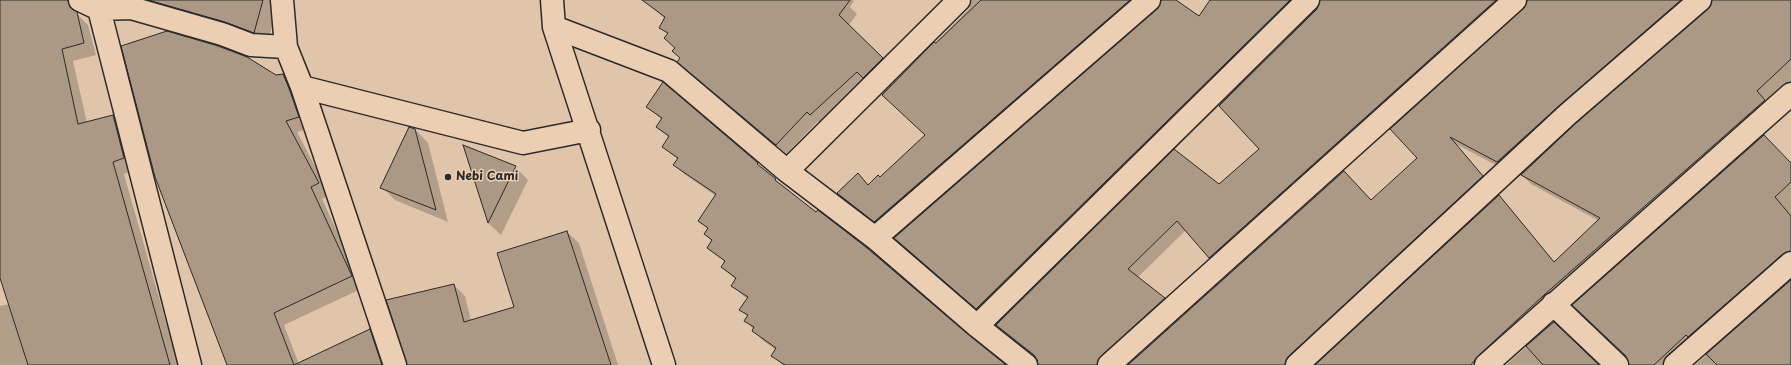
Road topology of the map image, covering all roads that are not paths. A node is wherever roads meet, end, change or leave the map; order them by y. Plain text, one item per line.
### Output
1 (80, 0) edge
2 (282, 0) edge
3 (552, 0) edge
4 (959, 0) edge
5 (1149, 0) edge
6 (1308, 0) edge
7 (1515, 0) edge
8 (1700, 0) edge
9 (99, 9) junction
10 (554, 27) junction
11 (286, 47) junction
12 (302, 87) junction
13 (1791, 94) edge
14 (589, 130) junction
15 (787, 171) junction
16 (875, 238) junction
17 (1791, 263) edge
18 (1553, 304) junction
19 (977, 326) junction
20 (190, 365) edge
21 (395, 365) edge
22 (664, 365) edge
23 (1026, 365) edge
24 (1109, 365) edge
25 (1297, 365) edge
26 (1486, 365) edge
27 (1617, 365) edge
28 (1675, 365) edge

1 - 9 street
2 - 11 street
3 - 10 street
4 - 15 street
5 - 16 street
6 - 19 street
7 - 24 street
8 - 25 street
9 - 11 street
9 - 20 street
10 - 14 street
10 - 15 street
11 - 12 street
12 - 14 street
12 - 21 street
13 - 18 street
14 - 22 street
15 - 16 street
16 - 19 street
17 - 28 street
18 - 26 street
18 - 27 street
19 - 23 street

